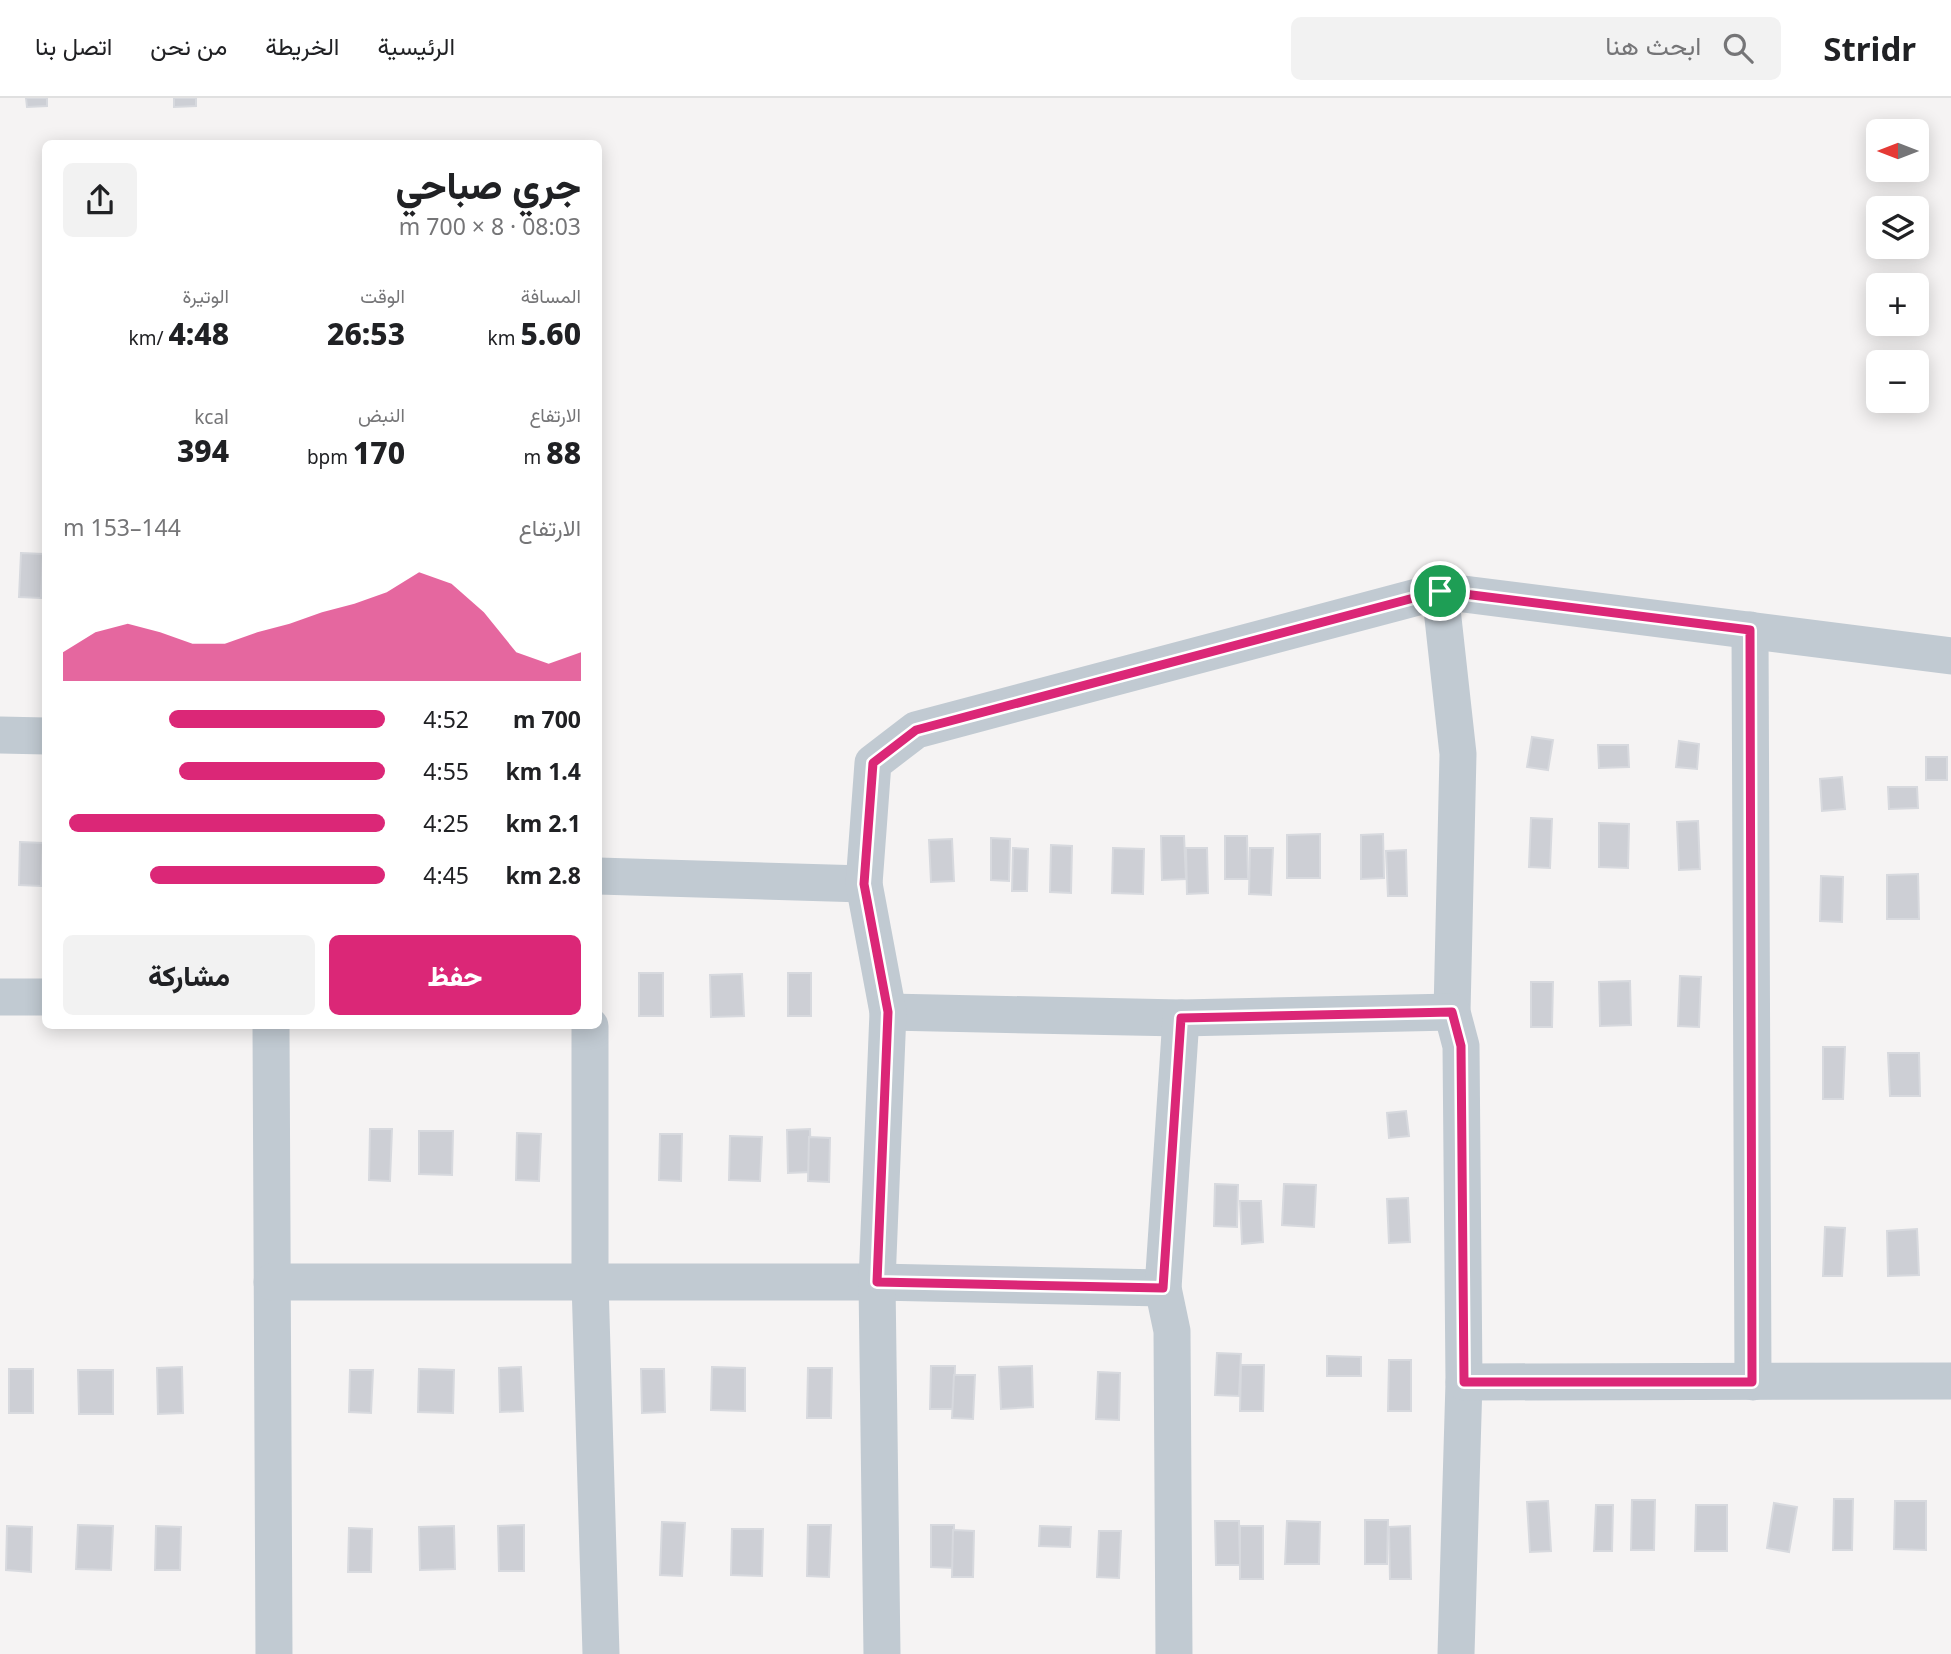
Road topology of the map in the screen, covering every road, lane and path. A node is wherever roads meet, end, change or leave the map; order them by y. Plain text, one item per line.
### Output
1 (1440, 591) junction
2 (1750, 630) junction
3 (1951, 656) edge
4 (0, 735) edge
5 (42, 736) edge
6 (602, 876) edge
7 (864, 884) junction
8 (0, 997) edge
9 (42, 997) edge
10 (888, 1012) junction
11 (1452, 1012) junction
12 (1181, 1018) junction
13 (271, 1029) edge
14 (590, 1029) edge
15 (272, 1282) junction
16 (590, 1282) junction
17 (877, 1282) junction
18 (1163, 1288) junction
19 (1951, 1381) edge
20 (1464, 1382) junction
21 (1752, 1382) junction
22 (274, 1654) edge
23 (601, 1654) edge
24 (882, 1654) edge
25 (1174, 1654) edge
26 (1456, 1654) edge

1 - 2 street
1 - 7 street
1 - 11 street
2 - 3 street
2 - 21 street
4 - 5 street
6 - 7 street
7 - 10 street
8 - 9 street
10 - 12 street
10 - 17 street
11 - 12 street
11 - 20 street
12 - 18 street
13 - 15 street
14 - 16 street
15 - 16 street
15 - 22 street
16 - 17 street
16 - 23 street
17 - 18 street
17 - 24 street
18 - 25 street
19 - 21 street
20 - 21 street
20 - 26 street

